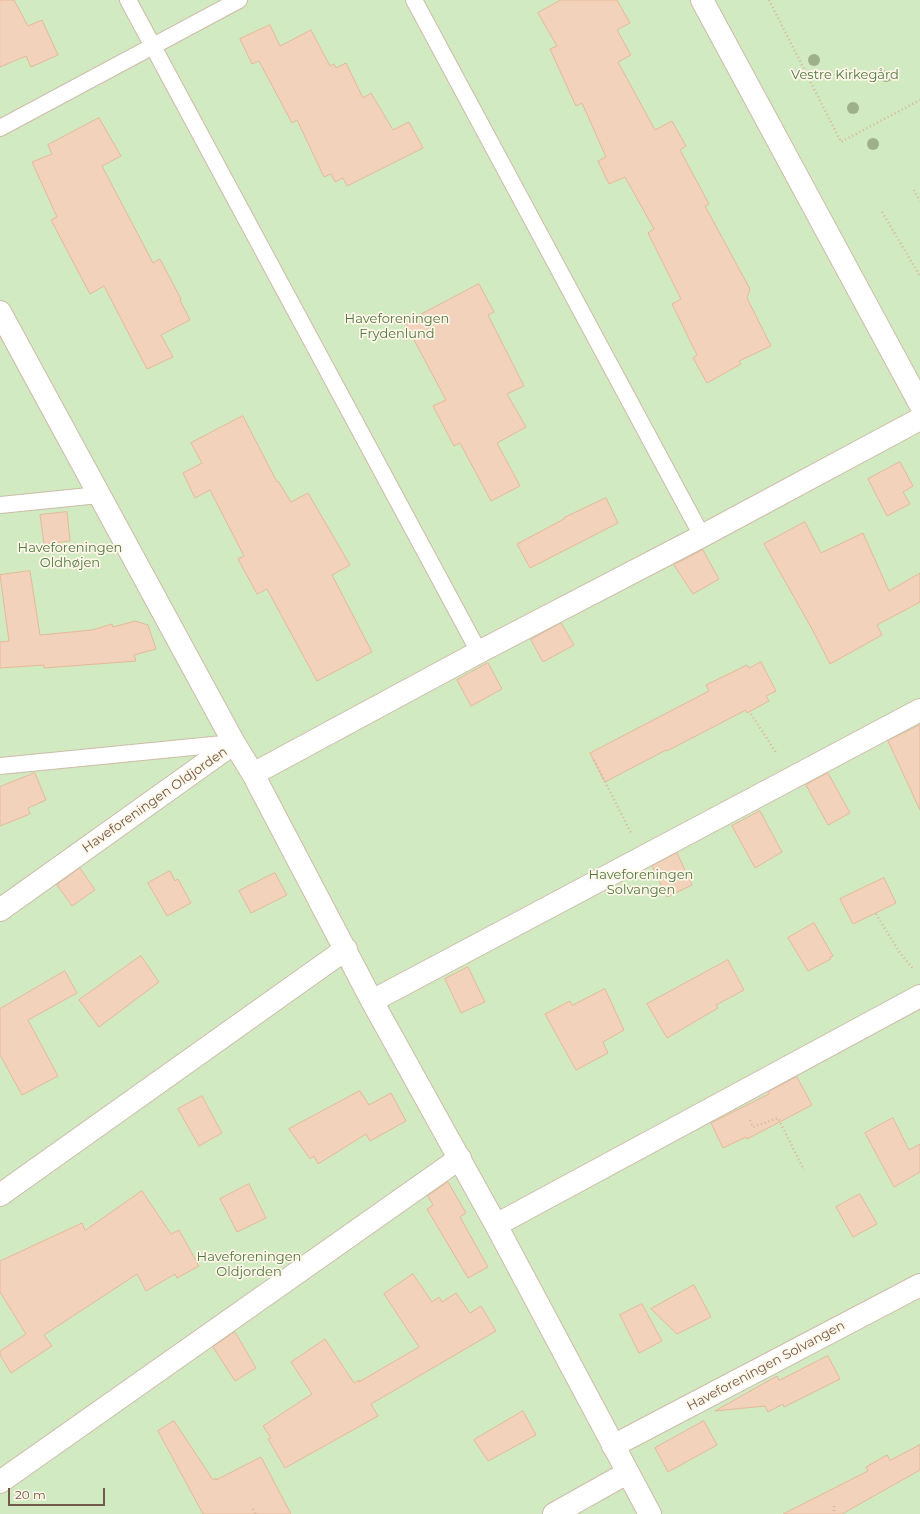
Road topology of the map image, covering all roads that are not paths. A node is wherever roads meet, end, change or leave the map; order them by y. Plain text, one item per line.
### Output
1 (128, 0) edge
2 (239, 0) edge
3 (414, 0) edge
4 (702, 0) edge
5 (153, 46) junction
6 (0, 128) edge
7 (0, 312) edge
8 (920, 404) edge
9 (920, 419) edge
10 (100, 496) junction
11 (0, 505) edge
12 (702, 536) junction
13 (479, 652) junction
14 (920, 710) edge
15 (234, 743) junction
16 (0, 766) edge
17 (253, 774) junction
18 (0, 910) edge
19 (346, 949) junction
20 (920, 996) edge
21 (372, 1001) junction
22 (460, 1158) junction
23 (0, 1195) edge
24 (496, 1225) junction
25 (920, 1285) edge
26 (612, 1446) junction
27 (627, 1473) junction
28 (0, 1482) edge
29 (554, 1514) edge
30 (650, 1514) edge

1 - 5 lane
2 - 5 lane
3 - 12 lane
4 - 8 street
5 - 6 lane
5 - 13 lane
7 - 10 street
9 - 12 street
10 - 11 lane
10 - 15 street
12 - 13 street
13 - 17 street
14 - 21 street
15 - 16 lane, Haveforeningen Oldjorden
15 - 17 street
15 - 18 street, Haveforeningen Oldjorden
17 - 19 street
19 - 21 street
19 - 23 street
20 - 24 street
21 - 22 street
22 - 24 street
22 - 28 street
24 - 26 street
25 - 26 street, Haveforeningen Solvangen
26 - 27 street
27 - 29 street
27 - 30 street

